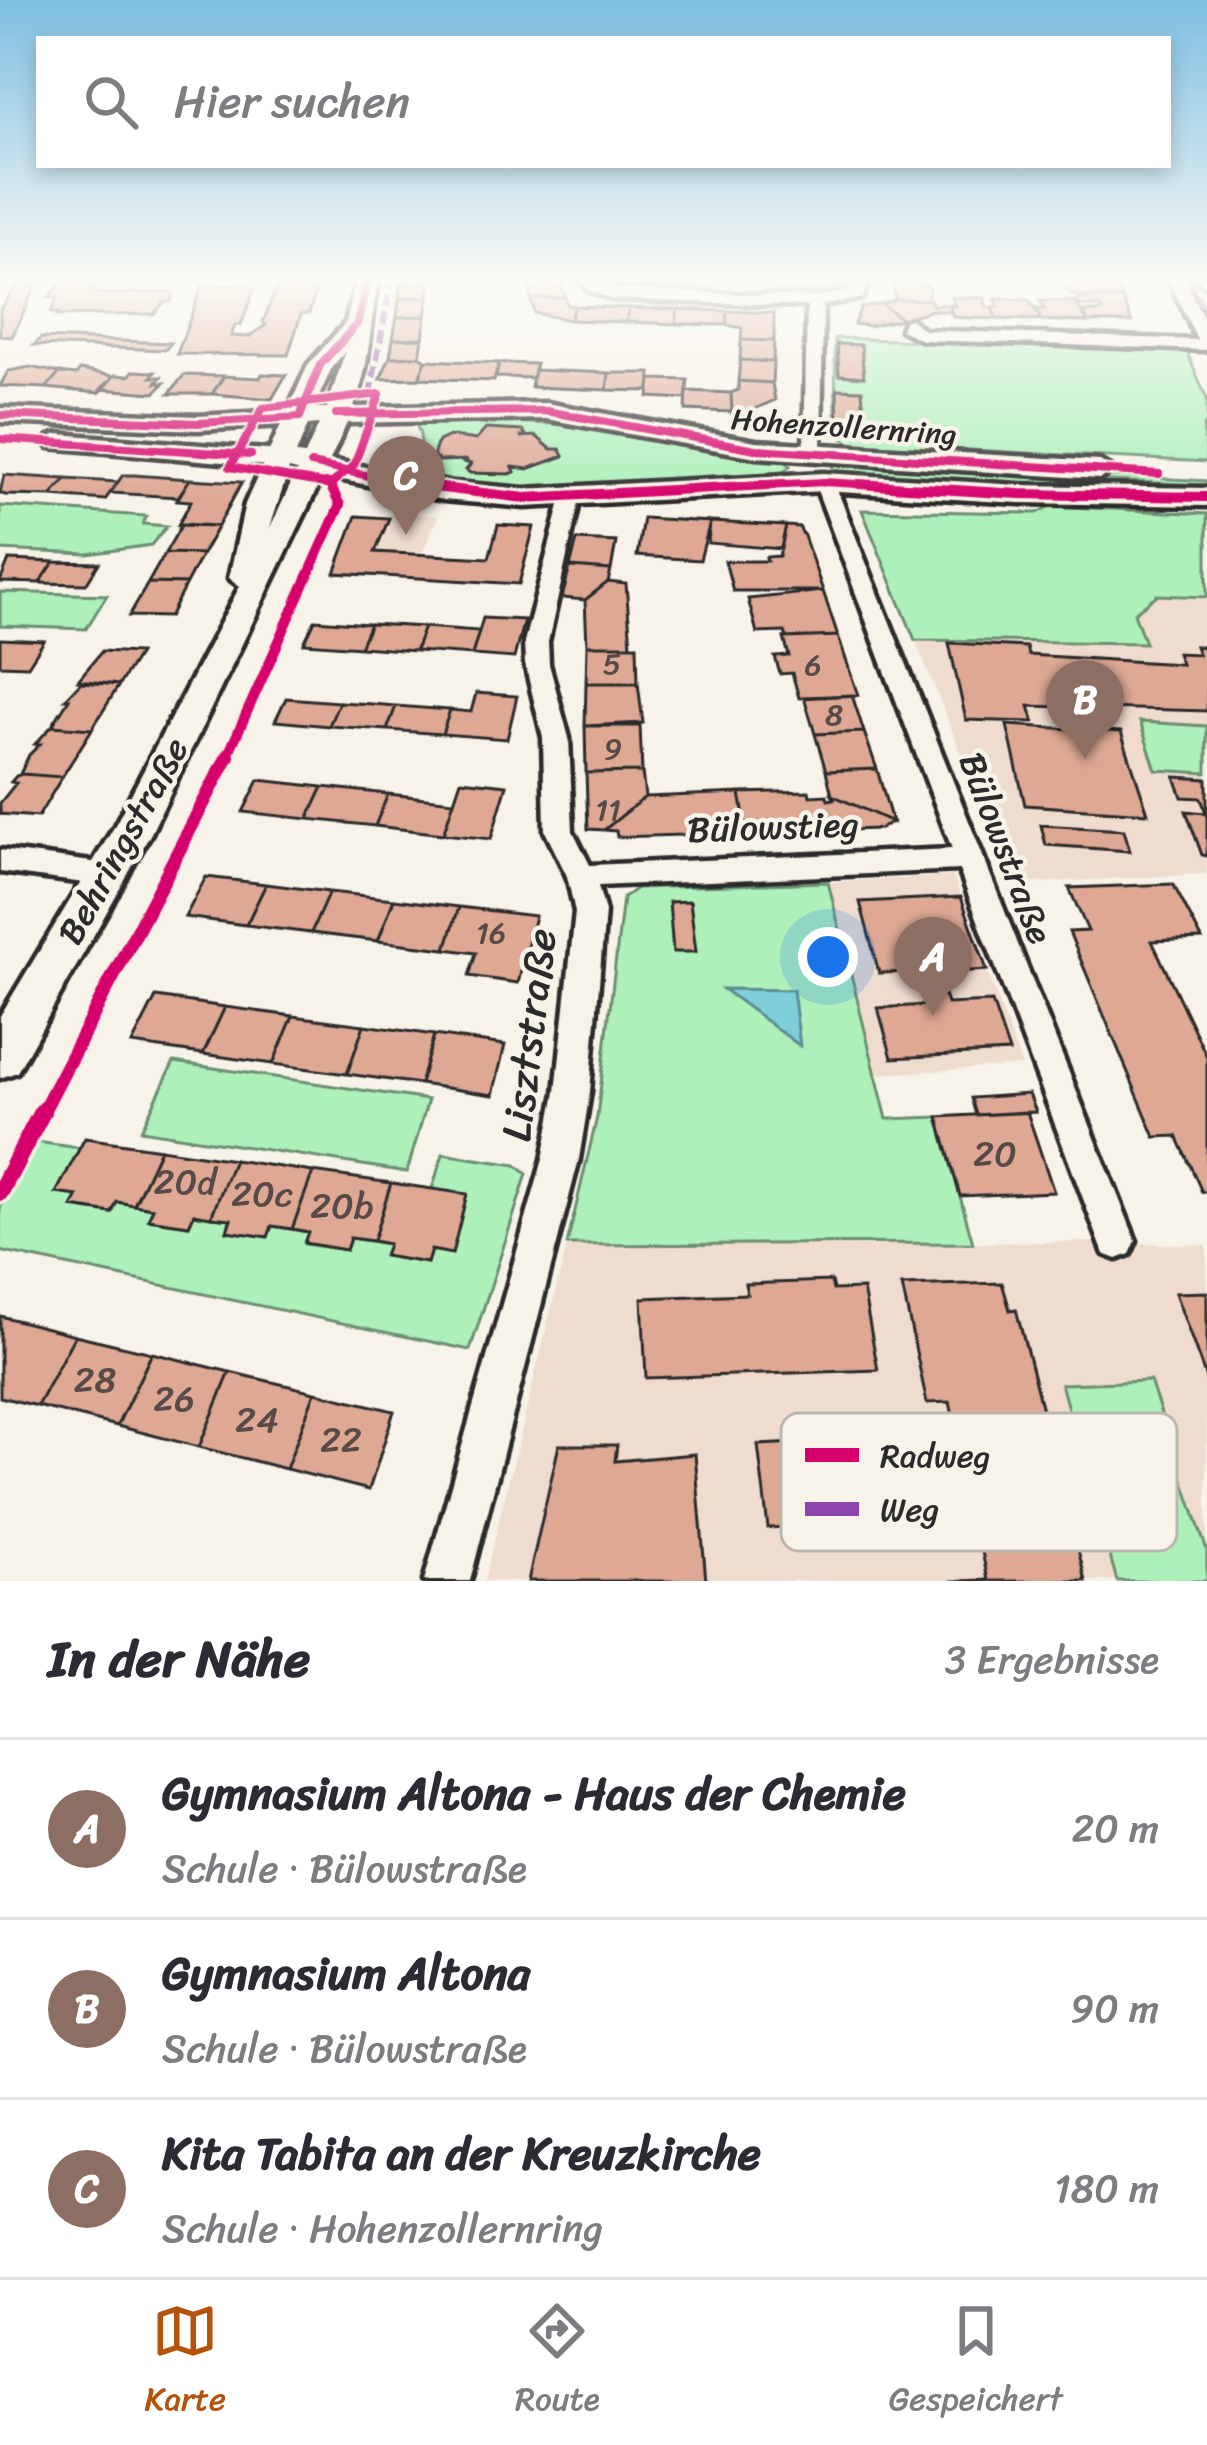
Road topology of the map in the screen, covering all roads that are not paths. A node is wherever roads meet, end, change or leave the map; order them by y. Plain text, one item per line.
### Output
1 (332, 352) edge
2 (357, 352) edge
3 (816, 352) edge
4 (336, 414) junction
5 (0, 415) edge
6 (300, 417) junction
7 (0, 439) edge
8 (295, 462) junction
9 (819, 467) junction
10 (1207, 476) edge
11 (443, 491) junction
12 (1207, 496) edge
13 (570, 498) junction
14 (286, 527) junction
15 (238, 619) junction
16 (968, 859) junction
17 (0, 861) edge
18 (107, 875) junction
19 (581, 876) junction
20 (0, 1058) edge
21 (1117, 1241) dead end
22 (447, 1581) edge

1 - 6 main road, Behringstraße
2 - 4 main road, Behringstraße
3 - 9 street
4 - 6 main road, Hohenzollernring
4 - 8 main road, Behringstraße
4 - 9 main road, Hohenzollernring
5 - 6 street, Hohenzollernring
6 - 8 main road, Behringstraße
7 - 8 street, Hohenzollernring
8 - 11 main road, Hohenzollernring
8 - 14 main road, Behringstraße
8 - 15 main road, Behringstraße
9 - 10 main road, Hohenzollernring
9 - 12 main road, Hohenzollernring
9 - 13 main road, Hohenzollernring
9 - 16 street, Bülowstraße
11 - 13 main road, Hohenzollernring
11 - 14 main road
13 - 19 street, Lisztstraße
14 - 15 main road, Behringstraße
15 - 18 main road, Behringstraße
16 - 19 street, Bülowstieg
16 - 21 street, Bülowstraße
17 - 18 street
18 - 20 main road, Behringstraße
19 - 22 street, Lisztstraße

